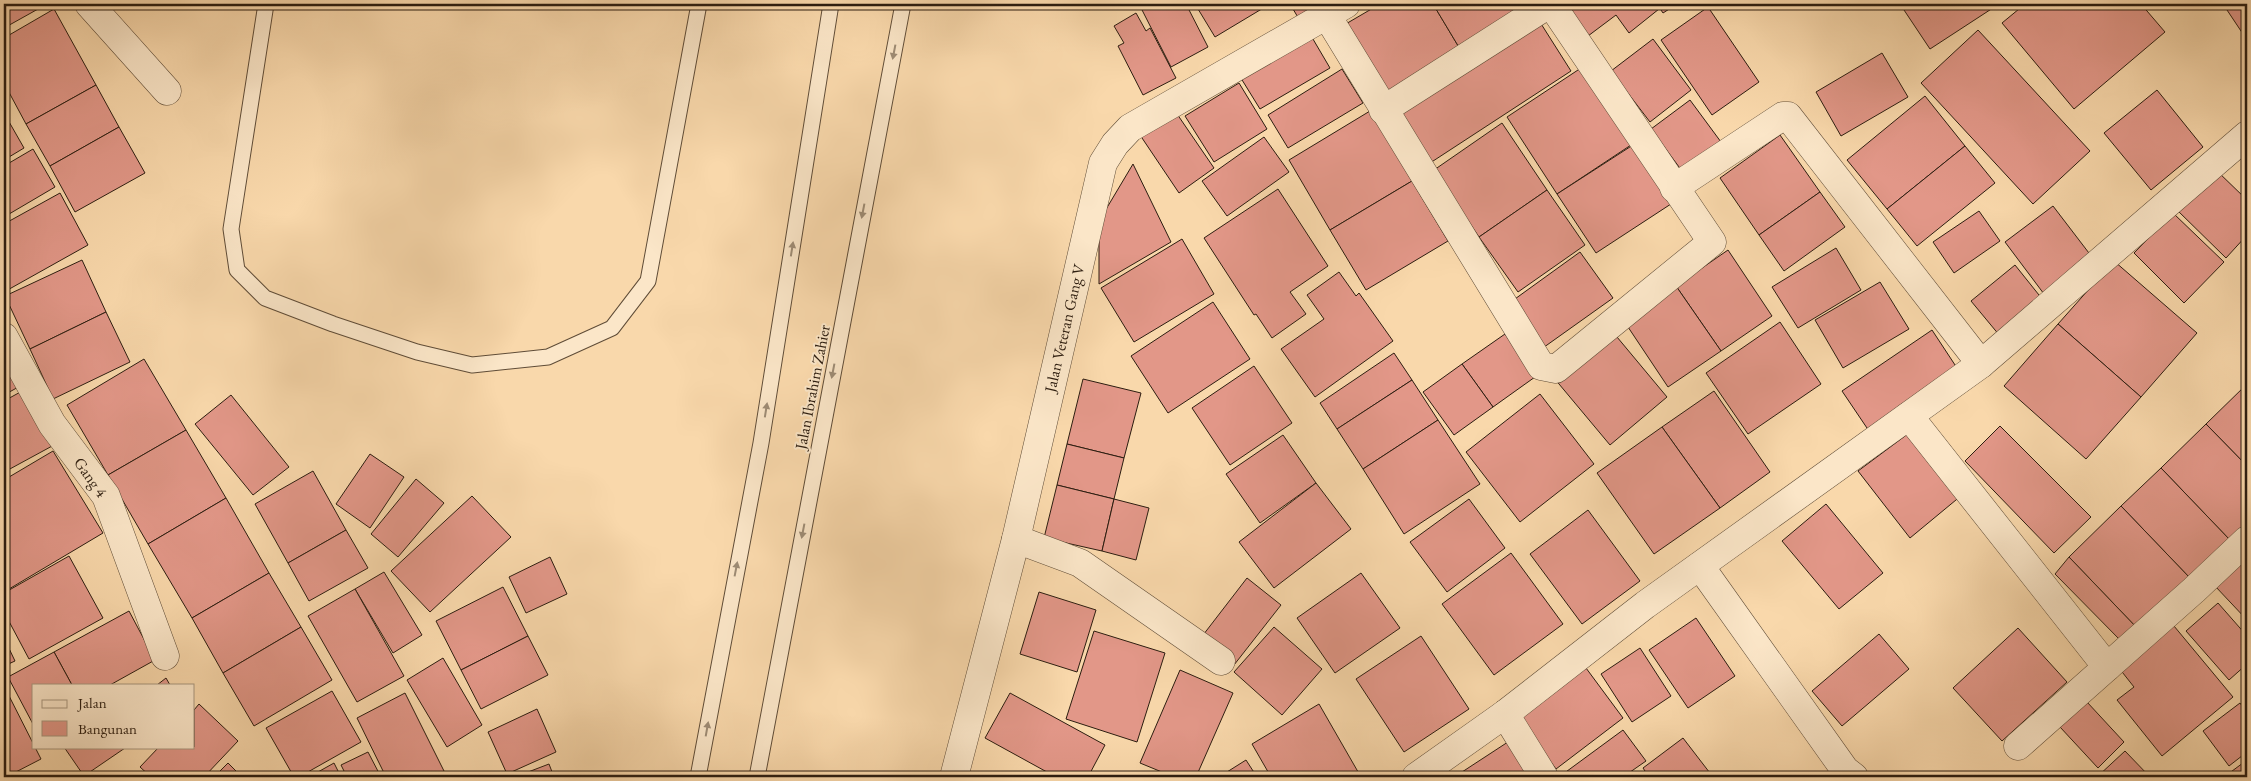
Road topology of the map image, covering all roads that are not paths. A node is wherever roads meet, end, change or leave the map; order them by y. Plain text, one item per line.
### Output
1 (89, 4) edge
2 (266, 4) edge
3 (699, 4) edge
4 (831, 4) edge
5 (903, 4) edge
6 (1550, 4) edge
7 (1336, 9) edge
8 (167, 91) dead end
9 (1383, 110) junction
10 (2247, 135) edge
11 (1674, 188) junction
12 (4, 337) edge
13 (1981, 364) junction
14 (1908, 416) junction
15 (1016, 539) junction
16 (2247, 540) edge
17 (1700, 566) junction
18 (165, 656) dead end
19 (1220, 661) dead end
20 (2107, 668) junction
21 (1505, 714) junction
22 (2018, 746) dead end
23 (698, 777) edge
24 (757, 777) edge
25 (954, 777) edge
26 (1416, 777) edge
27 (1544, 777) edge
28 (1854, 777) edge

1 - 8 street
2 - 3 lane
23 -> 4 lane
5 -> 24 lane, Jalan Ibrahim Zahier
6 - 9 street
6 - 11 street
7 - 9 street
7 - 15 street, Jalan Veteran Gang V
9 - 11 street
10 - 13 street
11 - 13 street
12 - 18 street, Gang 4
13 - 14 street
14 - 17 street
14 - 20 street
15 - 19 street
15 - 25 street, Jalan Veteran Gang V
16 - 20 street
17 - 21 street
17 - 28 street
20 - 22 street
21 - 26 street
21 - 27 street

